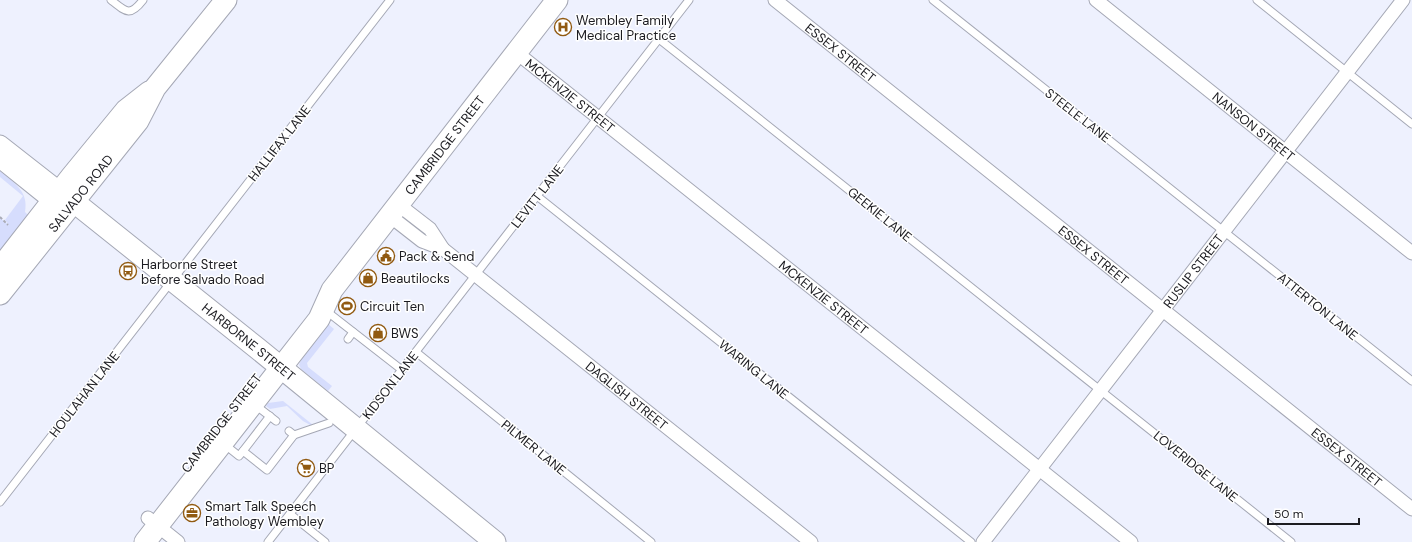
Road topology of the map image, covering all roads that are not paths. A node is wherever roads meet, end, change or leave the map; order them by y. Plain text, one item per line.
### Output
1 (111, 0) edge
2 (143, 0) edge
3 (226, 0) edge
4 (390, 0) edge
5 (557, 0) edge
6 (690, 0) edge
7 (775, 0) edge
8 (933, 0) edge
9 (1096, 0) edge
10 (1258, 0) edge
11 (1403, 0) edge
12 (659, 39) junction
13 (517, 53) junction
14 (1347, 72) junction
15 (599, 116) junction
16 (1412, 124) edge
17 (0, 144) edge
18 (1285, 152) junction
19 (0, 159) edge
20 (537, 196) junction
21 (63, 201) junction
22 (394, 210) junction
23 (1224, 230) junction
24 (1412, 253) edge
25 (0, 268) edge
26 (476, 275) junction
27 (168, 286) junction
28 (0, 294) edge
29 (328, 299) junction
30 (1162, 309) junction
31 (353, 332) junction
32 (348, 339) dead end
33 (416, 352) junction
34 (272, 369) junction
35 (402, 370) junction
36 (1412, 381) edge
37 (1100, 390) junction
38 (254, 404) junction
39 (270, 416) junction
40 (276, 421) dead end
41 (329, 423) junction
42 (352, 434) junction
43 (223, 443) junction
44 (243, 451) junction
45 (1040, 468) junction
46 (0, 502) edge
47 (1412, 509) edge
48 (290, 514) junction
49 (146, 534) edge
50 (178, 542) edge
51 (268, 542) edge
52 (325, 542) edge
53 (477, 542) edge
54 (495, 542) edge
55 (651, 542) edge
56 (811, 542) edge
57 (971, 542) edge
58 (983, 542) edge
59 (1131, 542) edge
60 (1291, 542) edge

1 - 2 lane
3 - 21 main road, SALVADO ROAD
4 - 27 lane, HALLIFAX LANE
5 - 13 main road, CAMBRIDGE STREET
6 - 12 lane, LEVITT LANE
7 - 30 street, ESSEX STREET
8 - 23 lane, STEELE LANE
9 - 18 street, NANSON STREET
10 - 14 lane
11 - 14 street, RUSLIP STREET
12 - 15 lane, LEVITT LANE
12 - 37 lane, GEEKIE LANE
13 - 15 street, MCKENZIE STREET
13 - 22 main road, CAMBRIDGE STREET
14 - 16 lane
14 - 18 street, RUSLIP STREET
15 - 20 lane, LEVITT LANE
15 - 45 street, MCKENZIE STREET
17 - 21 street, HARBORNE STREET
18 - 23 street, RUSLIP STREET
18 - 24 street, NANSON STREET
19 - 21 street, HARBORNE STREET
20 - 26 lane, LEVITT LANE
20 - 57 lane, WARING LANE
21 - 25 main road, SALVADO ROAD
21 - 27 main road, HARBORNE STREET
21 - 28 main road, SALVADO ROAD
22 - 26 street, DAGLISH STREET
22 - 29 main road, CAMBRIDGE STREET
23 - 30 street, RUSLIP STREET
23 - 36 lane, ATTERTON LANE
26 - 33 lane, KIDSON LANE
26 - 56 street, DAGLISH STREET
27 - 34 main road, HARBORNE STREET
27 - 46 lane, HOULAHAN LANE
29 - 31 lane
29 - 34 main road, CAMBRIDGE STREET
30 - 37 street, RUSLIP STREET
30 - 47 street, ESSEX STREET
31 - 32 lane
31 - 35 lane
33 - 35 lane, KIDSON LANE
33 - 55 lane, PILMER LANE
34 - 38 main road, CAMBRIDGE STREET
34 - 41 main road, HARBORNE STREET
34 - 42 main road, HARBORNE STREET
34 - 49 main road, CAMBRIDGE STREET
35 - 42 lane, KIDSON LANE
37 - 45 street, RUSLIP STREET
37 - 60 lane, LOVERIDGE LANE
38 - 39 lane
38 - 43 main road, CAMBRIDGE STREET
39 - 40 lane
39 - 44 lane
41 - 42 main road, HARBORNE STREET
41 - 44 lane
42 - 48 lane, KIDSON LANE
42 - 53 main road, HARBORNE STREET
42 - 54 main road, HARBORNE STREET
43 - 44 lane
43 - 49 main road, CAMBRIDGE STREET
45 - 58 street, RUSLIP STREET
45 - 59 street, MCKENZIE STREET
48 - 51 lane, KIDSON LANE
48 - 52 lane
49 - 50 street

